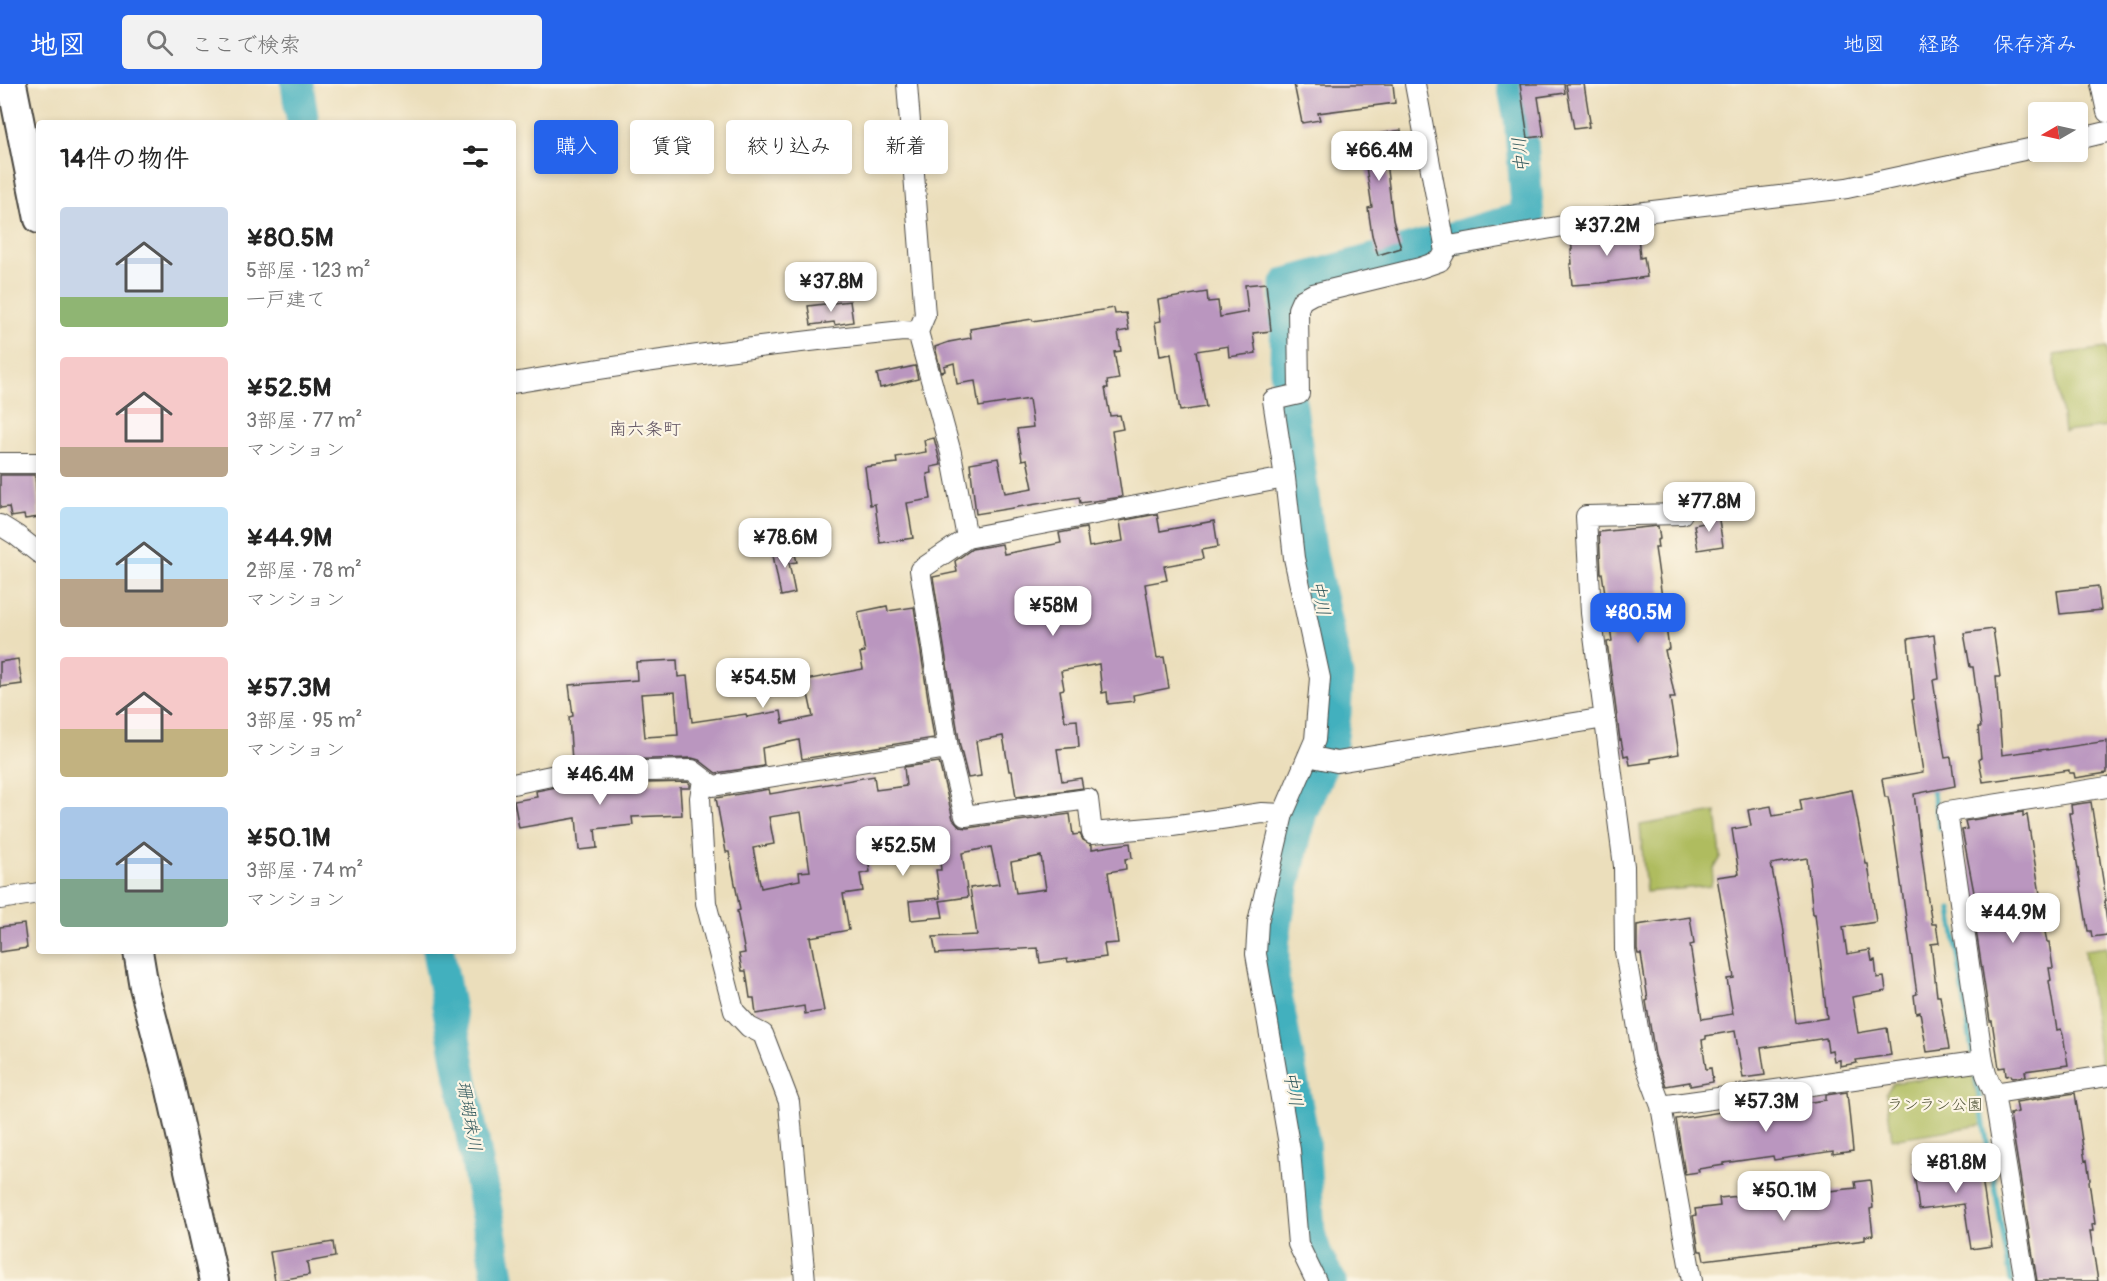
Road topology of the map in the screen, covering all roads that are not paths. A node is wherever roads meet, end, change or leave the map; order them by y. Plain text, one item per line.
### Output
1 (12, 84) edge
2 (908, 84) edge
3 (1415, 84) edge
4 (2101, 84) edge
5 (2107, 112) edge
6 (2107, 132) edge
7 (2088, 137) edge
8 (2028, 149) edge
9 (36, 204) edge
10 (1444, 247) junction
11 (918, 332) junction
12 (516, 383) edge
13 (0, 463) edge
14 (36, 463) edge
15 (1285, 478) junction
16 (1682, 514) dead end
17 (0, 525) edge
18 (968, 538) junction
19 (36, 551) edge
20 (1605, 718) junction
21 (948, 748) junction
22 (1308, 756) junction
23 (703, 780) junction
24 (516, 783) edge
25 (2107, 787) edge
26 (1283, 814) junction
27 (36, 894) edge
28 (0, 899) edge
29 (138, 954) edge
30 (1975, 1063) junction
31 (2107, 1076) edge
32 (1994, 1093) junction
33 (1661, 1106) junction
34 (214, 1281) edge
35 (805, 1281) edge
36 (1316, 1281) edge
37 (1692, 1281) edge
38 (2025, 1281) edge

1 - 9 street
2 - 11 street
3 - 10 street
4 - 5 street
6 - 7 street
8 - 10 street
10 - 15 street
11 - 12 street
11 - 18 street
13 - 14 street
15 - 18 street
15 - 22 street
16 - 20 street
17 - 19 street
18 - 21 street
20 - 22 street
20 - 33 street
21 - 23 street
21 - 26 street
22 - 26 street
23 - 24 street
23 - 35 street
25 - 30 street
26 - 36 street
27 - 28 street
29 - 34 street
30 - 32 street
30 - 33 street
31 - 32 street
32 - 38 street
33 - 37 street

